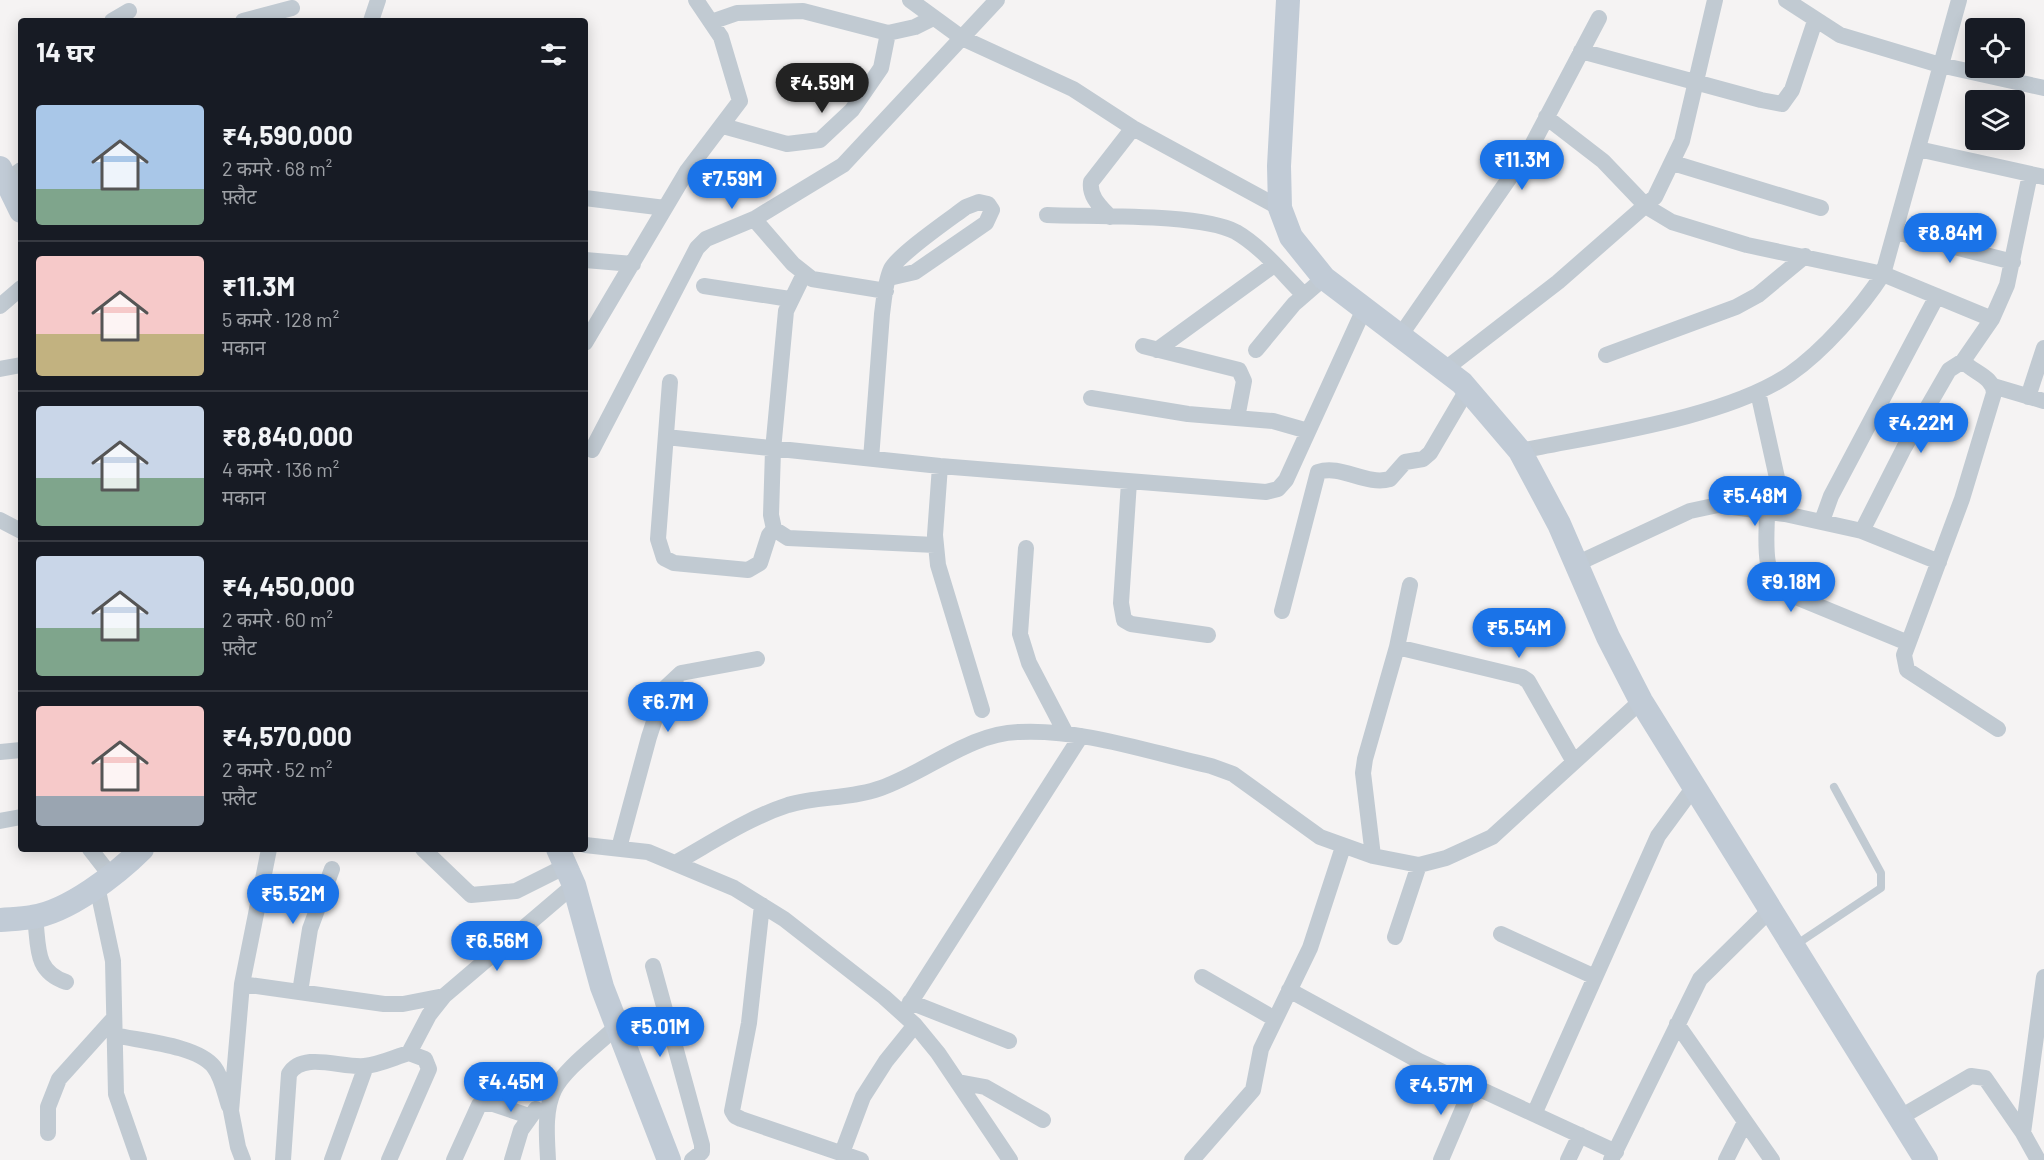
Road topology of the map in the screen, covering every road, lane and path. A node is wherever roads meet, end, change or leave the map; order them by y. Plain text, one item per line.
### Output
1 (378, 0) edge
2 (696, 0) edge
3 (910, 0) edge
4 (997, 0) edge
5 (1288, 0) edge
6 (1715, 0) edge
7 (1786, 0) edge
8 (1959, 0) edge
9 (292, 10) edge
10 (129, 11) dead end
11 (117, 18) edge
12 (256, 18) edge
13 (372, 18) edge
14 (933, 18) junction
15 (1599, 18) dead end
16 (1815, 21) junction
17 (711, 22) junction
18 (888, 33) junction
19 (962, 38) junction
20 (1581, 51) junction
21 (1940, 65) junction
22 (1698, 82) junction
23 (2044, 88) edge
24 (1546, 117) junction
25 (723, 126) junction
26 (1133, 128) junction
27 (1918, 149) junction
28 (1673, 163) junction
29 (9, 173) edge
30 (2037, 175) edge
31 (588, 198) edge
32 (18, 202) edge
33 (1647, 207) junction
34 (665, 208) junction
35 (1280, 208) junction
36 (1821, 208) dead end
37 (1047, 215) dead end
38 (1110, 217) junction
39 (754, 219) junction
40 (1896, 232) junction
41 (1806, 256) junction
42 (588, 260) edge
43 (2013, 262) junction
44 (633, 264) junction
45 (1274, 266) junction
46 (804, 274) junction
47 (1883, 274) junction
48 (1324, 278) junction
49 (887, 284) junction
50 (704, 286) dead end
51 (18, 291) edge
52 (1304, 295) junction
53 (1937, 296) junction
54 (790, 299) junction
55 (0, 306) edge
56 (1364, 309) junction
57 (1992, 319) junction
58 (1400, 336) junction
59 (588, 338) edge
60 (2044, 348) edge
61 (1256, 350) dead end
62 (1606, 355) dead end
63 (1963, 361) junction
64 (18, 366) edge
65 (0, 369) edge
66 (1444, 370) junction
67 (670, 382) dead end
68 (1994, 386) junction
69 (1467, 390) junction
70 (1758, 392) junction
71 (1091, 398) dead end
72 (2036, 399) edge
73 (1237, 418) junction
74 (1308, 431) junction
75 (666, 437) junction
76 (592, 450) dead end
77 (773, 450) junction
78 (1520, 451) junction
79 (871, 459) junction
80 (940, 466) junction
81 (1129, 482) junction
82 (1767, 512) junction
83 (1785, 514) junction
84 (0, 520) edge
85 (1822, 521) junction
86 (18, 529) edge
87 (774, 529) junction
88 (1862, 531) junction
89 (935, 545) junction
90 (1026, 548) dead end
91 (1939, 562) junction
92 (1576, 564) junction
93 (1410, 585) dead end
94 (1282, 611) dead end
95 (1208, 635) dead end
96 (1908, 643) junction
97 (1397, 647) junction
98 (757, 659) dead end
99 (1641, 700) junction
100 (982, 710) dead end
101 (1998, 729) dead end
102 (1073, 734) junction
103 (18, 750) edge
104 (0, 752) edge
105 (1574, 762) junction
106 (1694, 787) junction
107 (1834, 787) dead end
108 (18, 818) edge
109 (0, 821) edge
110 (588, 845) edge
111 (1343, 847) junction
112 (619, 848) junction
113 (91, 852) edge
114 (138, 852) edge
115 (268, 852) edge
116 (426, 852) edge
117 (1373, 856) junction
118 (675, 863) junction
119 (1419, 865) junction
120 (566, 867) edge
121 (332, 869) dead end
122 (104, 881) junction
123 (762, 905) junction
124 (1769, 911) junction
125 (35, 917) junction
126 (0, 920) edge
127 (1501, 934) dead end
128 (1395, 937) dead end
129 (1792, 947) junction
130 (653, 966) dead end
131 (1202, 977) dead end
132 (1595, 977) junction
133 (2044, 977) edge
134 (66, 982) dead end
135 (242, 984) junction
136 (1289, 990) junction
137 (300, 992) junction
138 (444, 996) junction
139 (909, 1014) junction
140 (114, 1018) junction
141 (1275, 1019) junction
142 (1677, 1024) junction
143 (617, 1026) junction
144 (114, 1035) junction
145 (1010, 1041) dead end
146 (409, 1053) junction
147 (366, 1066) junction
148 (958, 1082) junction
149 (1473, 1085) junction
150 (554, 1091) junction
151 (231, 1111) junction
152 (1534, 1112) junction
153 (530, 1116) junction
154 (1899, 1118) junction
155 (1043, 1120) dead end
156 (1745, 1122) junction
157 (48, 1133) dead end
158 (2022, 1133) junction
159 (1580, 1134) junction
160 (842, 1153) junction
161 (1613, 1156) edge
162 (139, 1160) edge
163 (243, 1160) edge
164 (282, 1160) edge
165 (332, 1160) edge
166 (389, 1160) edge
167 (454, 1160) edge
168 (512, 1160) edge
169 (548, 1160) edge
170 (669, 1160) edge
171 (692, 1160) edge
172 (861, 1160) edge
173 (1010, 1160) edge
174 (1192, 1160) edge
175 (1441, 1160) edge
176 (1568, 1160) edge
177 (1726, 1160) edge
178 (1772, 1160) edge
179 (1926, 1160) edge
180 (2038, 1160) edge

1 - 13 street
2 - 17 street
3 - 14 street
4 - 19 street
5 - 35 main road
6 - 22 street
7 - 16 street
8 - 21 street
9 - 12 street
10 - 11 street
14 - 18 street
14 - 19 street
15 - 20 street
16 - 21 street
16 - 22 street
17 - 18 street
17 - 25 street
18 - 25 street
19 - 26 street
19 - 39 street
20 - 22 street
20 - 24 street
21 - 23 street
21 - 27 street
22 - 28 street
24 - 33 street
24 - 58 street
25 - 34 street
26 - 35 street
26 - 38 street
27 - 30 street
27 - 40 street
28 - 33 street
28 - 36 street
29 - 32 main road
30 - 43 street
31 - 34 street
33 - 41 street
33 - 66 street
34 - 44 street
35 - 48 main road
37 - 38 street
38 - 45 street
39 - 46 street
39 - 76 street
40 - 43 street
40 - 47 street
41 - 47 street
41 - 62 street
42 - 44 street
43 - 57 street
44 - 59 street
45 - 52 street
45 - 73 street
46 - 49 street
46 - 54 street
47 - 53 street
47 - 70 street
48 - 52 street
48 - 56 main road
49 - 49 street
49 - 79 street
50 - 54 street
51 - 55 street
52 - 61 street
53 - 57 street
53 - 85 street
54 - 77 street
56 - 58 main road
56 - 74 street
57 - 63 street
58 - 66 main road
60 - 72 street
63 - 68 street
63 - 88 street
64 - 65 street
66 - 69 main road
67 - 75 street
68 - 72 street
68 - 91 street
69 - 78 main road
69 - 94 street
70 - 78 street
70 - 83 street
71 - 73 street
73 - 74 street
74 - 81 street
75 - 77 street
75 - 87 street
77 - 79 street
77 - 87 street
78 - 92 main road
79 - 80 street
80 - 81 street
80 - 89 street
81 - 95 street
82 - 83 street
82 - 92 street
82 - 96 street
83 - 85 street
84 - 86 street
85 - 88 street
87 - 89 street
88 - 91 street
89 - 100 street
90 - 102 street
91 - 96 street
92 - 99 main road
93 - 97 street
96 - 101 street
97 - 105 street
97 - 117 street
98 - 112 street
99 - 105 street
99 - 106 main road
102 - 111 street
102 - 118 street
102 - 139 street
103 - 104 street
105 - 119 street
106 - 124 main road
106 - 132 street
107 - 129 lane
108 - 109 street
110 - 112 street
111 - 117 street
111 - 136 street
112 - 118 street
113 - 122 street
114 - 122 main road
115 - 135 street
116 - 120 street
117 - 119 street
118 - 123 street
119 - 128 street
120 - 138 street
120 - 143 main road
121 - 137 street
122 - 125 main road
122 - 140 street
123 - 139 street
123 - 160 street
124 - 129 main road
124 - 142 street
125 - 126 main road
125 - 134 street
127 - 132 street
129 - 154 main road
130 - 171 street
131 - 141 street
132 - 152 street
133 - 158 street
135 - 137 street
135 - 151 street
136 - 141 street
136 - 149 street
137 - 138 street
138 - 146 street
139 - 145 street
139 - 148 street
139 - 160 street
140 - 144 street
140 - 157 street
141 - 174 street
142 - 156 street
142 - 161 street
143 - 150 street
143 - 170 main road
144 - 151 street
144 - 162 street
146 - 147 street
146 - 166 street
147 - 164 street
147 - 165 street
148 - 155 street
148 - 173 street
149 - 152 street
149 - 175 street
150 - 153 street
150 - 169 street
151 - 163 street
152 - 159 street
153 - 167 street
153 - 168 street
154 - 158 street
154 - 179 main road
156 - 177 street
156 - 178 street
158 - 180 street
159 - 161 street
159 - 176 street
160 - 172 street

